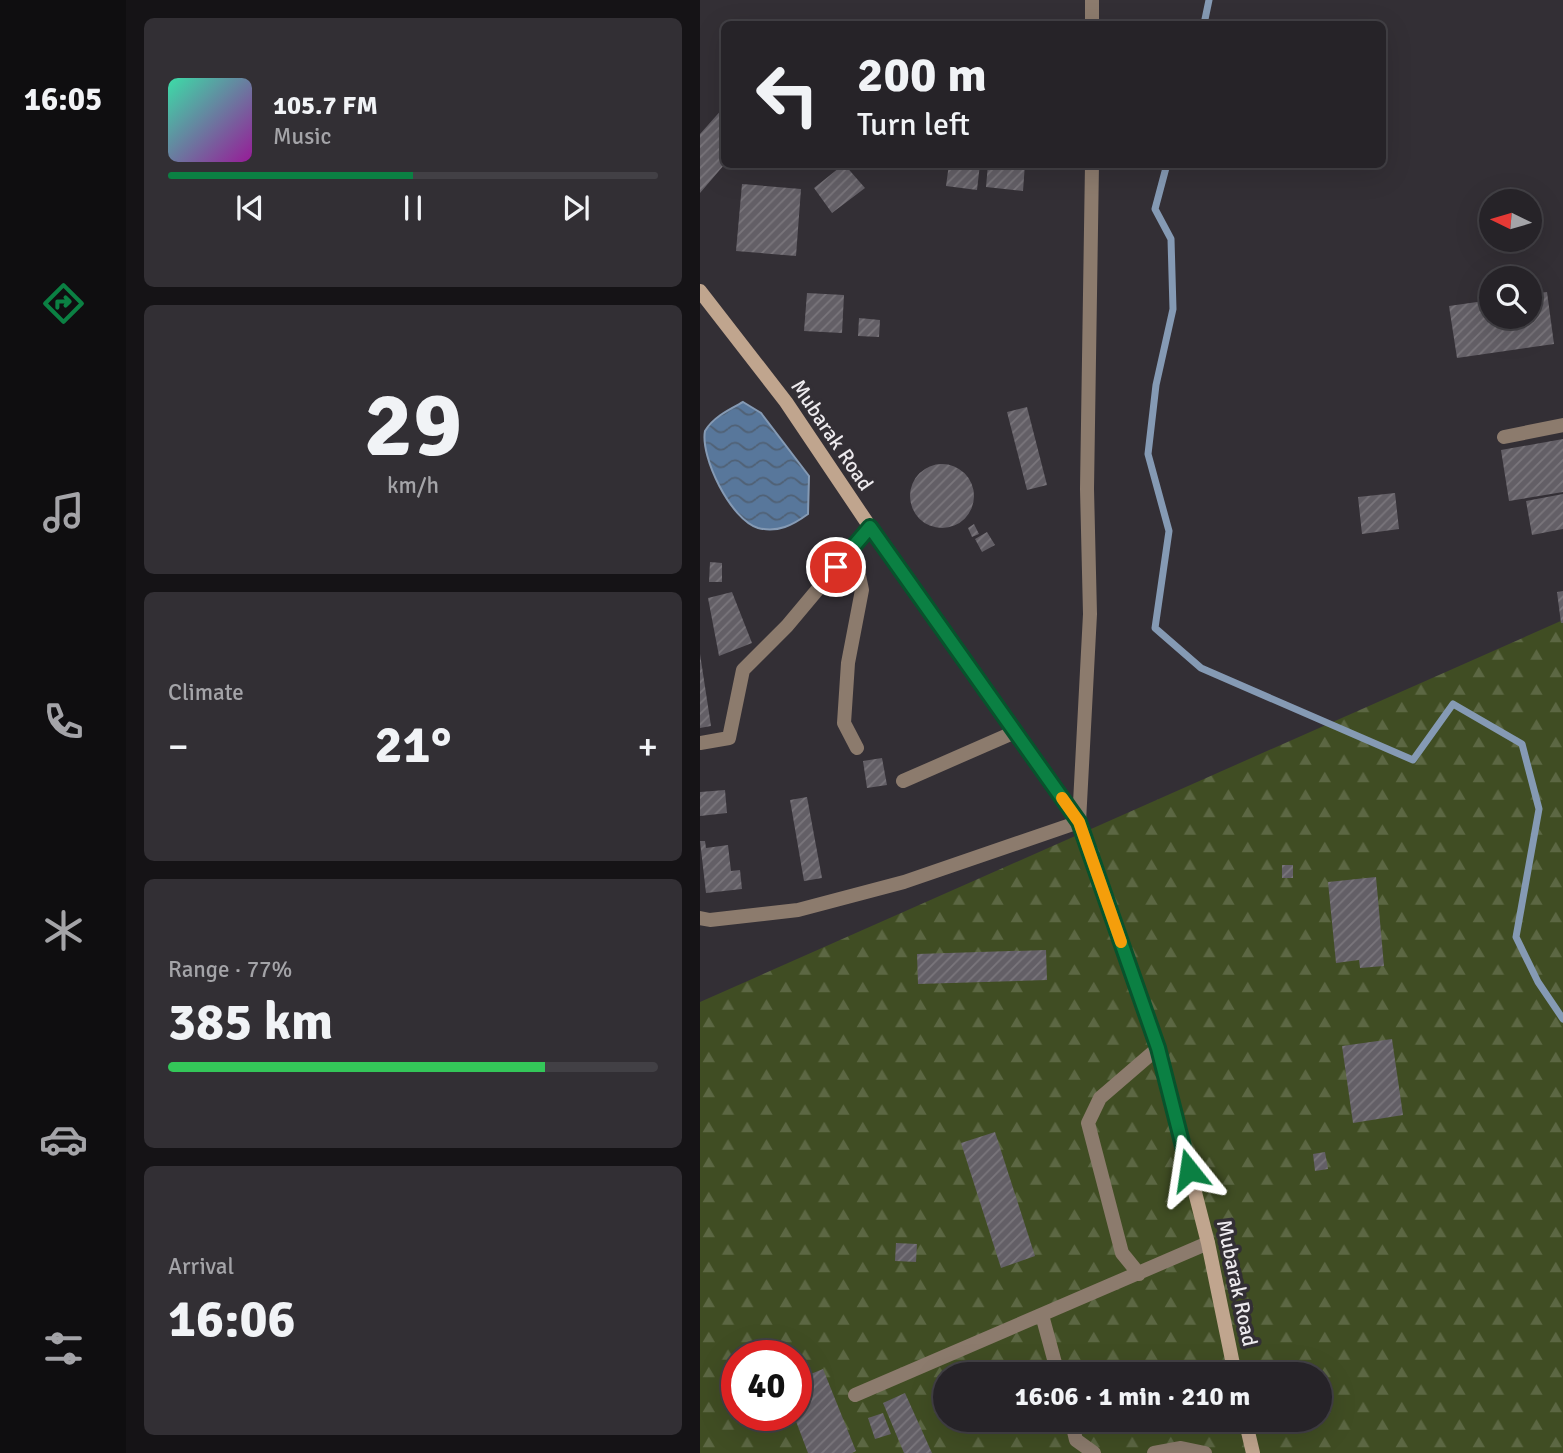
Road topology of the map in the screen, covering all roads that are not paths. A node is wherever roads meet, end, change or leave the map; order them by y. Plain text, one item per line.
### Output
1 (1092, 0) edge
2 (1092, 21) edge
3 (1092, 168) edge
4 (700, 290) edge
5 (1563, 425) edge
6 (1504, 437) dead end
7 (870, 527) junction
8 (853, 547) junction
9 (1015, 732) junction
10 (700, 743) edge
11 (857, 748) dead end
12 (904, 781) dead end
13 (1079, 822) junction
14 (700, 918) edge
15 (1158, 1048) junction
16 (1208, 1243) junction
17 (1139, 1274) junction
18 (1042, 1315) junction
19 (1055, 1362) edge
20 (1233, 1362) edge
21 (855, 1395) dead end
22 (1074, 1432) edge
23 (1248, 1432) edge
24 (1094, 1453) edge
25 (1154, 1453) edge
26 (1205, 1453) edge
27 (1253, 1453) edge

1 - 2 street
3 - 13 street
4 - 7 street, Mubarak Road
5 - 6 street
7 - 8 street
7 - 9 street, Mubarak Road
8 - 10 street
8 - 11 street
9 - 12 street
9 - 13 street, Mubarak Road
13 - 14 street
13 - 15 street, Mubarak Road
15 - 16 street, Mubarak Road
15 - 17 street
16 - 17 street
16 - 20 street, Mubarak Road
17 - 18 street
18 - 19 street
18 - 21 street
22 - 24 street
23 - 27 street
25 - 26 street

